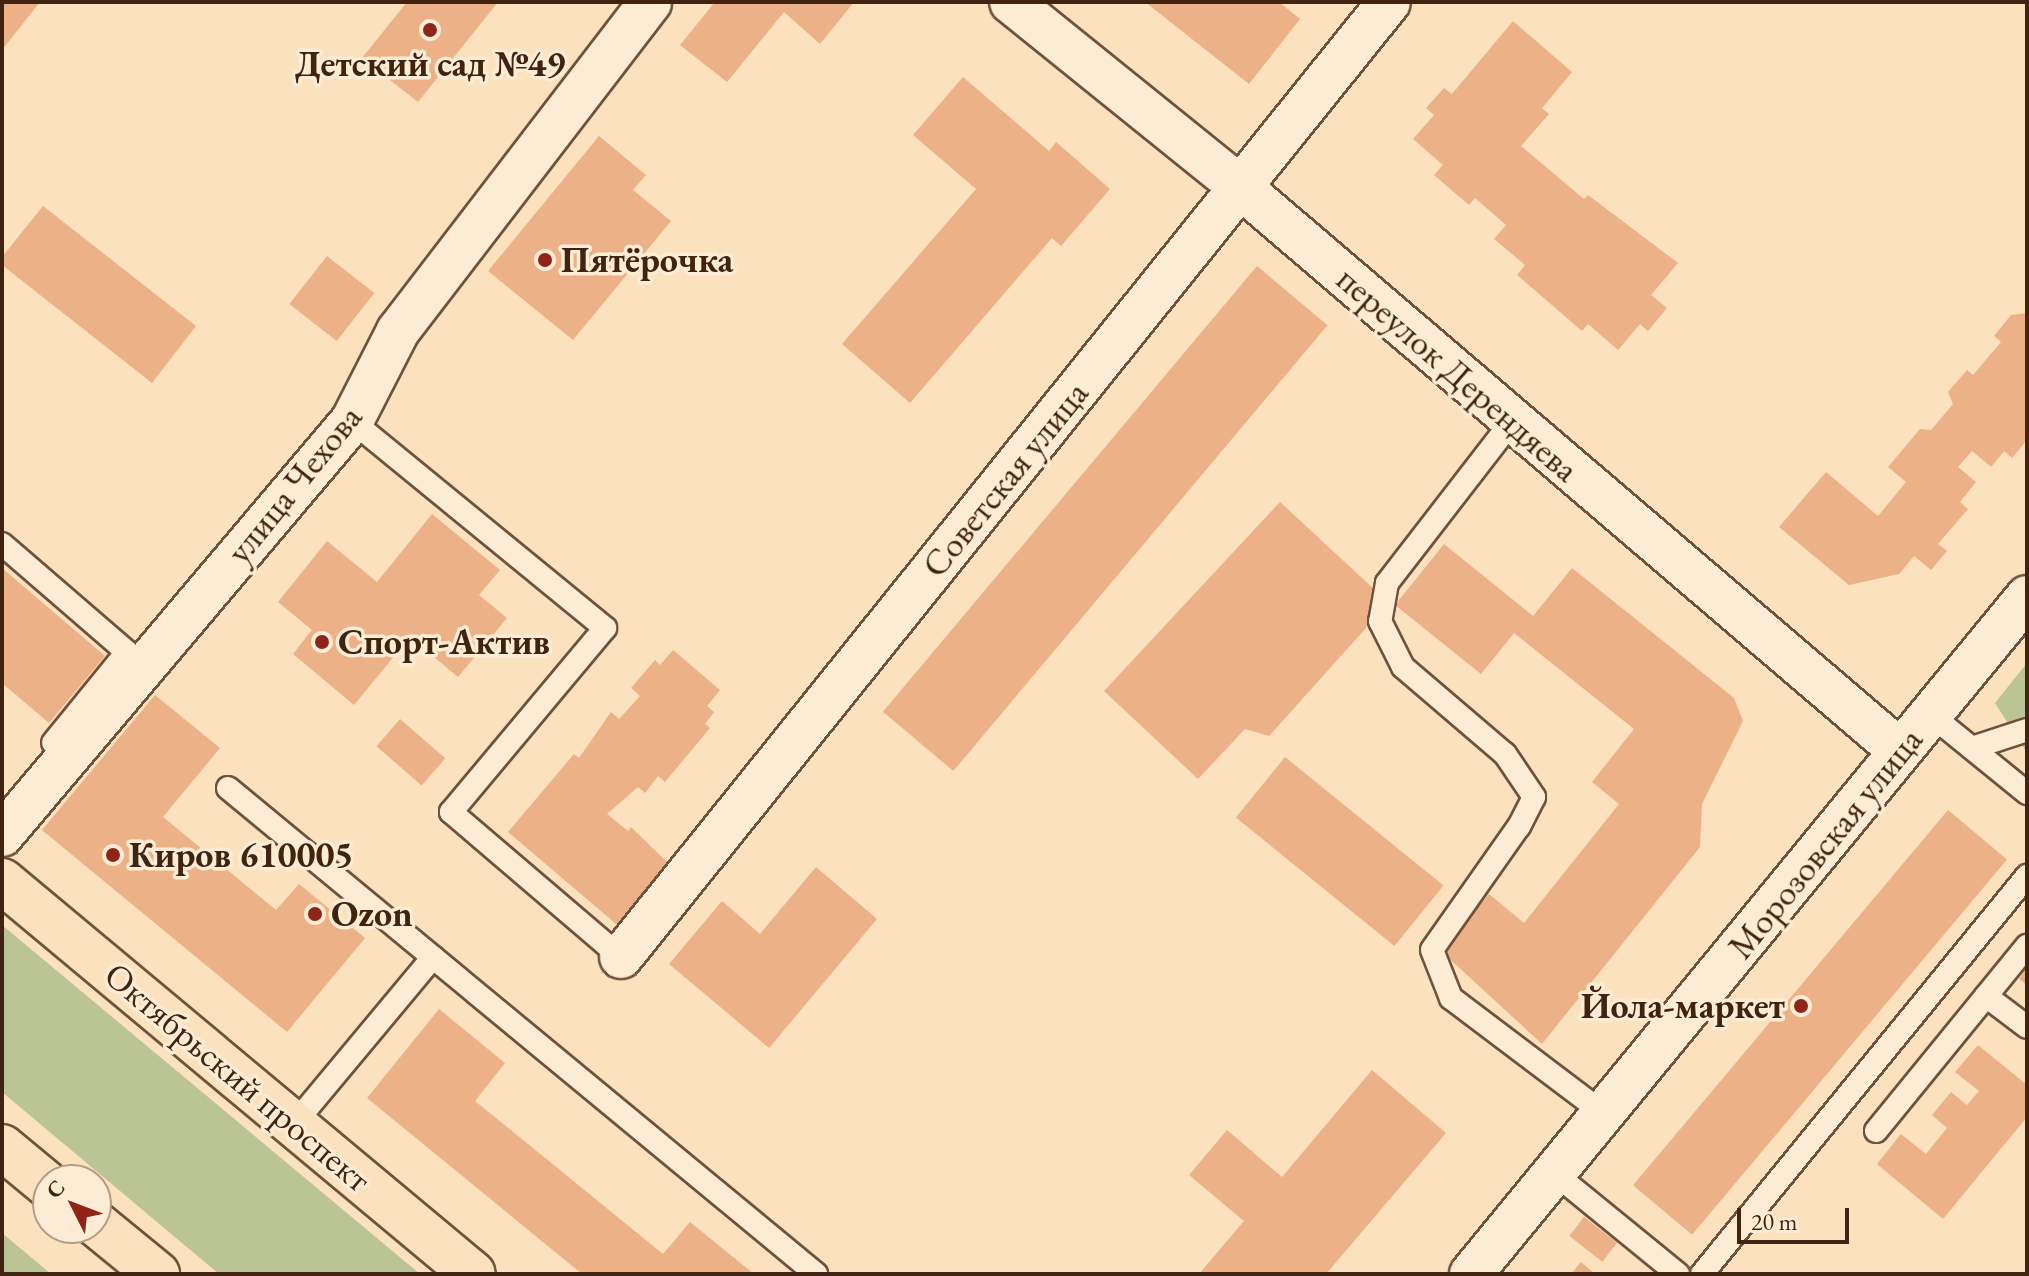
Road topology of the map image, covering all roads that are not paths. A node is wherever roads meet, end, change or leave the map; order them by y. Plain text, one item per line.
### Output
1 (650, 2) edge
2 (1011, 2) edge
3 (1389, 2) edge
4 (1239, 186) junction
5 (1513, 420) junction
6 (352, 421) junction
7 (2, 544) edge
8 (2027, 597) edge
9 (1931, 715) junction
10 (2027, 730) edge
11 (1972, 748) junction
12 (1900, 751) junction
13 (228, 788) dead end
14 (2027, 793) edge
15 (2, 806) edge
16 (2, 835) edge
17 (2027, 876) edge
18 (2, 881) edge
19 (2027, 946) edge
20 (433, 957) junction
21 (621, 957) joint
22 (1986, 996) junction
23 (2027, 1027) edge
24 (1603, 1113) junction
25 (294, 1124) junction
26 (1876, 1131) dead end
27 (2, 1147) edge
28 (32, 1172) edge
29 (1554, 1173) junction
30 (112, 1237) edge
31 (157, 1274) edge
32 (473, 1274) edge
33 (816, 1274) edge
34 (1471, 1274) edge
35 (1678, 1274) edge
36 (1702, 1274) edge

1 - 6 street, улица Чехова
2 - 4 street, переулок Дерендяева
3 - 4 street, Советская улица
4 - 5 street, переулок Дерендяева
4 - 21 street, Советская улица
5 - 12 street, переулок Дерендяева
5 - 24 lane
6 - 16 street, улица Чехова
6 - 21 lane
7 - 15 lane
8 - 9 street, Морозовская улица
9 - 11 lane
9 - 12 street, Морозовская улица
10 - 11 lane
11 - 14 lane
12 - 24 street, Морозовская улица
13 - 20 lane
17 - 36 lane
18 - 25 main road, Октябрьский проспект
19 - 22 lane
20 - 25 lane
20 - 33 lane
22 - 23 lane
22 - 26 lane
24 - 29 street, Морозовская улица
25 - 32 main road, Октябрьский проспект
27 - 28 main road
29 - 34 street, Морозовская улица
29 - 35 lane
30 - 31 main road

